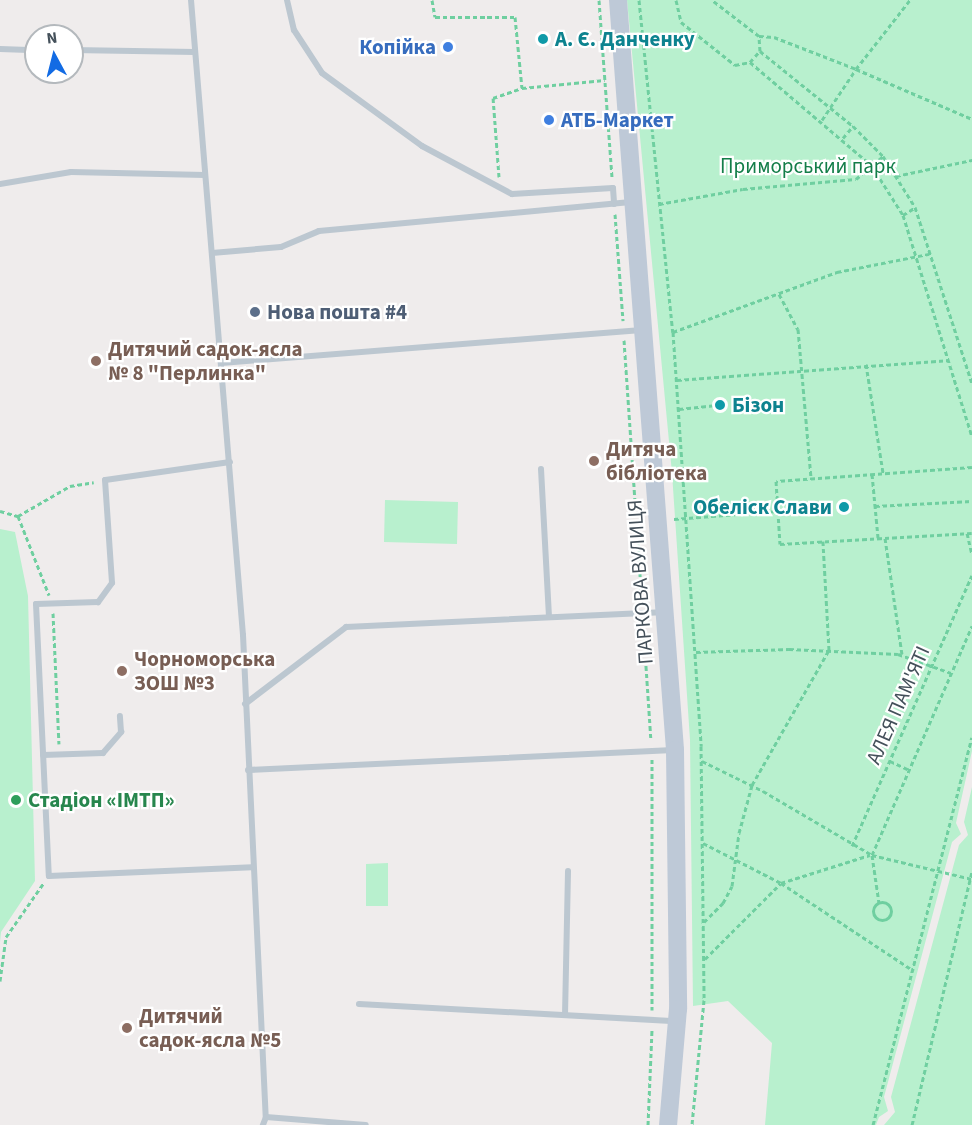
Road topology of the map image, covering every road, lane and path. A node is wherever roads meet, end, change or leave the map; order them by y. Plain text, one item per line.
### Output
1 (191, 0) edge
2 (287, 0) edge
3 (432, 0) edge
4 (598, 0) edge
5 (618, 0) edge
6 (639, 0) edge
7 (676, 0) edge
8 (712, 0) edge
9 (910, 0) edge
10 (759, 36) junction
11 (0, 49) edge
12 (24, 50) edge
13 (84, 50) edge
14 (760, 51) junction
15 (195, 52) junction
16 (750, 62) junction
17 (856, 69) junction
18 (605, 80) junction
19 (522, 88) junction
20 (830, 108) junction
21 (972, 119) edge
22 (822, 120) junction
23 (853, 126) junction
24 (843, 138) junction
25 (883, 156) junction
26 (972, 160) edge
27 (872, 166) junction
28 (205, 175) junction
29 (896, 176) junction
30 (0, 184) edge
31 (613, 188) junction
32 (500, 190) junction
33 (635, 202) junction
34 (614, 204) junction
35 (659, 204) junction
36 (915, 207) junction
37 (903, 215) junction
38 (212, 253) junction
39 (929, 254) junction
40 (916, 257) junction
41 (779, 294) junction
42 (645, 330) junction
43 (624, 332) junction
44 (673, 332) junction
45 (948, 360) junction
46 (221, 363) junction
47 (866, 364) junction
48 (802, 370) junction
49 (677, 380) junction
50 (972, 383) edge
51 (717, 405) dead end
52 (679, 409) junction
53 (972, 436) edge
54 (230, 462) junction
55 (972, 467) edge
56 (541, 469) dead end
57 (883, 473) junction
58 (872, 474) junction
59 (811, 478) junction
60 (105, 480) junction
61 (971, 500) edge
62 (875, 506) junction
63 (0, 511) edge
64 (778, 511) junction
65 (687, 518) junction
66 (658, 520) junction
67 (636, 522) junction
68 (970, 533) edge
69 (878, 538) junction
70 (885, 538) junction
71 (823, 541) junction
72 (972, 554) edge
73 (972, 575) edge
74 (665, 612) junction
75 (642, 613) junction
76 (549, 617) junction
77 (972, 626) edge
78 (829, 650) junction
79 (696, 652) junction
80 (902, 655) junction
81 (933, 664) junction
82 (951, 673) junction
83 (245, 704) junction
84 (120, 716) dead end
85 (972, 737) edge
86 (675, 750) junction
87 (652, 751) junction
88 (43, 755) junction
89 (702, 761) junction
90 (890, 761) junction
91 (248, 770) junction
92 (909, 770) junction
93 (752, 785) junction
94 (703, 843) junction
95 (852, 846) junction
96 (872, 855) junction
97 (735, 860) junction
98 (252, 867) junction
99 (568, 871) dead end
100 (941, 871) junction
101 (972, 872) edge
102 (49, 876) junction
103 (971, 878) edge
104 (781, 883) junction
105 (879, 903) junction
106 (704, 922) junction
107 (704, 959) junction
108 (914, 971) junction
109 (0, 981) edge
110 (359, 1004) dead end
111 (565, 1016) junction
112 (652, 1020) junction
113 (677, 1022) junction
114 (266, 1117) junction
115 (263, 1125) edge
116 (366, 1125) edge
117 (648, 1125) edge
118 (668, 1125) edge
119 (692, 1125) edge
120 (873, 1125) edge
121 (912, 1125) edge

1 - 15 lane
2 - 32 lane
3 - 19 path
4 - 18 path
5 - 33 street, ПАРКОВА ВУЛИЦЯ
6 - 35 path
7 - 16 path
8 - 10 path
9 - 17 path
10 - 14 path
10 - 17 path
11 - 12 lane
13 - 15 lane
14 - 16 path
14 - 20 path
15 - 28 lane
16 - 22 path
17 - 20 path
17 - 21 path
18 - 19 path
18 - 31 path
19 - 32 path
20 - 22 path
20 - 23 path
22 - 24 path
23 - 24 path
23 - 25 path
24 - 27 path
25 - 27 path
25 - 29 path
26 - 29 path
27 - 35 path
27 - 37 path
28 - 30 lane
28 - 38 lane
29 - 36 path
31 - 32 lane
31 - 34 lane
33 - 34 lane
33 - 42 street, ПАРКОВА ВУЛИЦЯ
34 - 38 lane
34 - 43 path
35 - 44 path
36 - 37 path
36 - 39 path
37 - 40 path
38 - 46 lane
39 - 40 path
39 - 50 path
40 - 41 path
40 - 45 path
41 - 44 path
41 - 48 path
42 - 43 lane
42 - 66 street, ПАРКОВА ВУЛИЦЯ
43 - 46 lane
43 - 67 path
44 - 49 path
45 - 47 path
45 - 53 path
46 - 54 lane
47 - 48 path
47 - 57 path
48 - 49 path
48 - 59 path
49 - 52 path
51 - 52 path
52 - 65 path
54 - 60 lane
54 - 83 lane
55 - 57 path
56 - 76 lane
57 - 58 path
58 - 59 path
58 - 62 path
59 - 64 path
60 - 63 path
60 - 88 lane
61 - 62 path
62 - 69 path
64 - 65 path
64 - 71 path
65 - 66 path
65 - 79 path
66 - 67 path
66 - 74 street, ПАРКОВА ВУЛИЦЯ
67 - 75 path
68 - 70 path
68 - 72 path
69 - 70 path
69 - 71 path
70 - 80 path
71 - 78 path
73 - 81 path, АЛЕЯ ПАМ'ЯТІ
74 - 75 lane
74 - 86 street, ПАРКОВА ВУЛИЦЯ
75 - 76 lane
75 - 87 path
76 - 83 lane
77 - 82 path, АЛЕЯ ПАМ'ЯТІ
78 - 79 path
78 - 80 path
78 - 93 path
79 - 89 path
80 - 81 path
81 - 82 path
81 - 90 path, АЛЕЯ ПАМ'ЯТІ
82 - 92 path, АЛЕЯ ПАМ'ЯТІ
83 - 91 lane
84 - 88 lane
85 - 100 path
86 - 87 lane
86 - 113 street, ПАРКОВА ВУЛИЦЯ
87 - 91 lane
87 - 112 path
88 - 102 lane
89 - 93 path
89 - 94 path
90 - 92 path
90 - 95 path, АЛЕЯ ПАМ'ЯТІ
91 - 98 lane
92 - 96 path, АЛЕЯ ПАМ'ЯТІ
93 - 95 path
93 - 97 path
94 - 97 path
94 - 106 path
95 - 96 path
96 - 100 path
96 - 104 path
96 - 105 path
97 - 104 path
97 - 106 path
98 - 102 lane
98 - 114 lane
99 - 111 lane
100 - 103 path
100 - 108 path
101 - 103 path
102 - 109 path
103 - 121 path
104 - 107 path
104 - 108 path
105 - 105 path
106 - 107 path
107 - 119 path
108 - 120 path
110 - 111 lane
111 - 112 lane
112 - 113 lane
112 - 117 path
113 - 118 street, ПАРКОВА ВУЛИЦЯ
114 - 115 lane
114 - 116 lane

